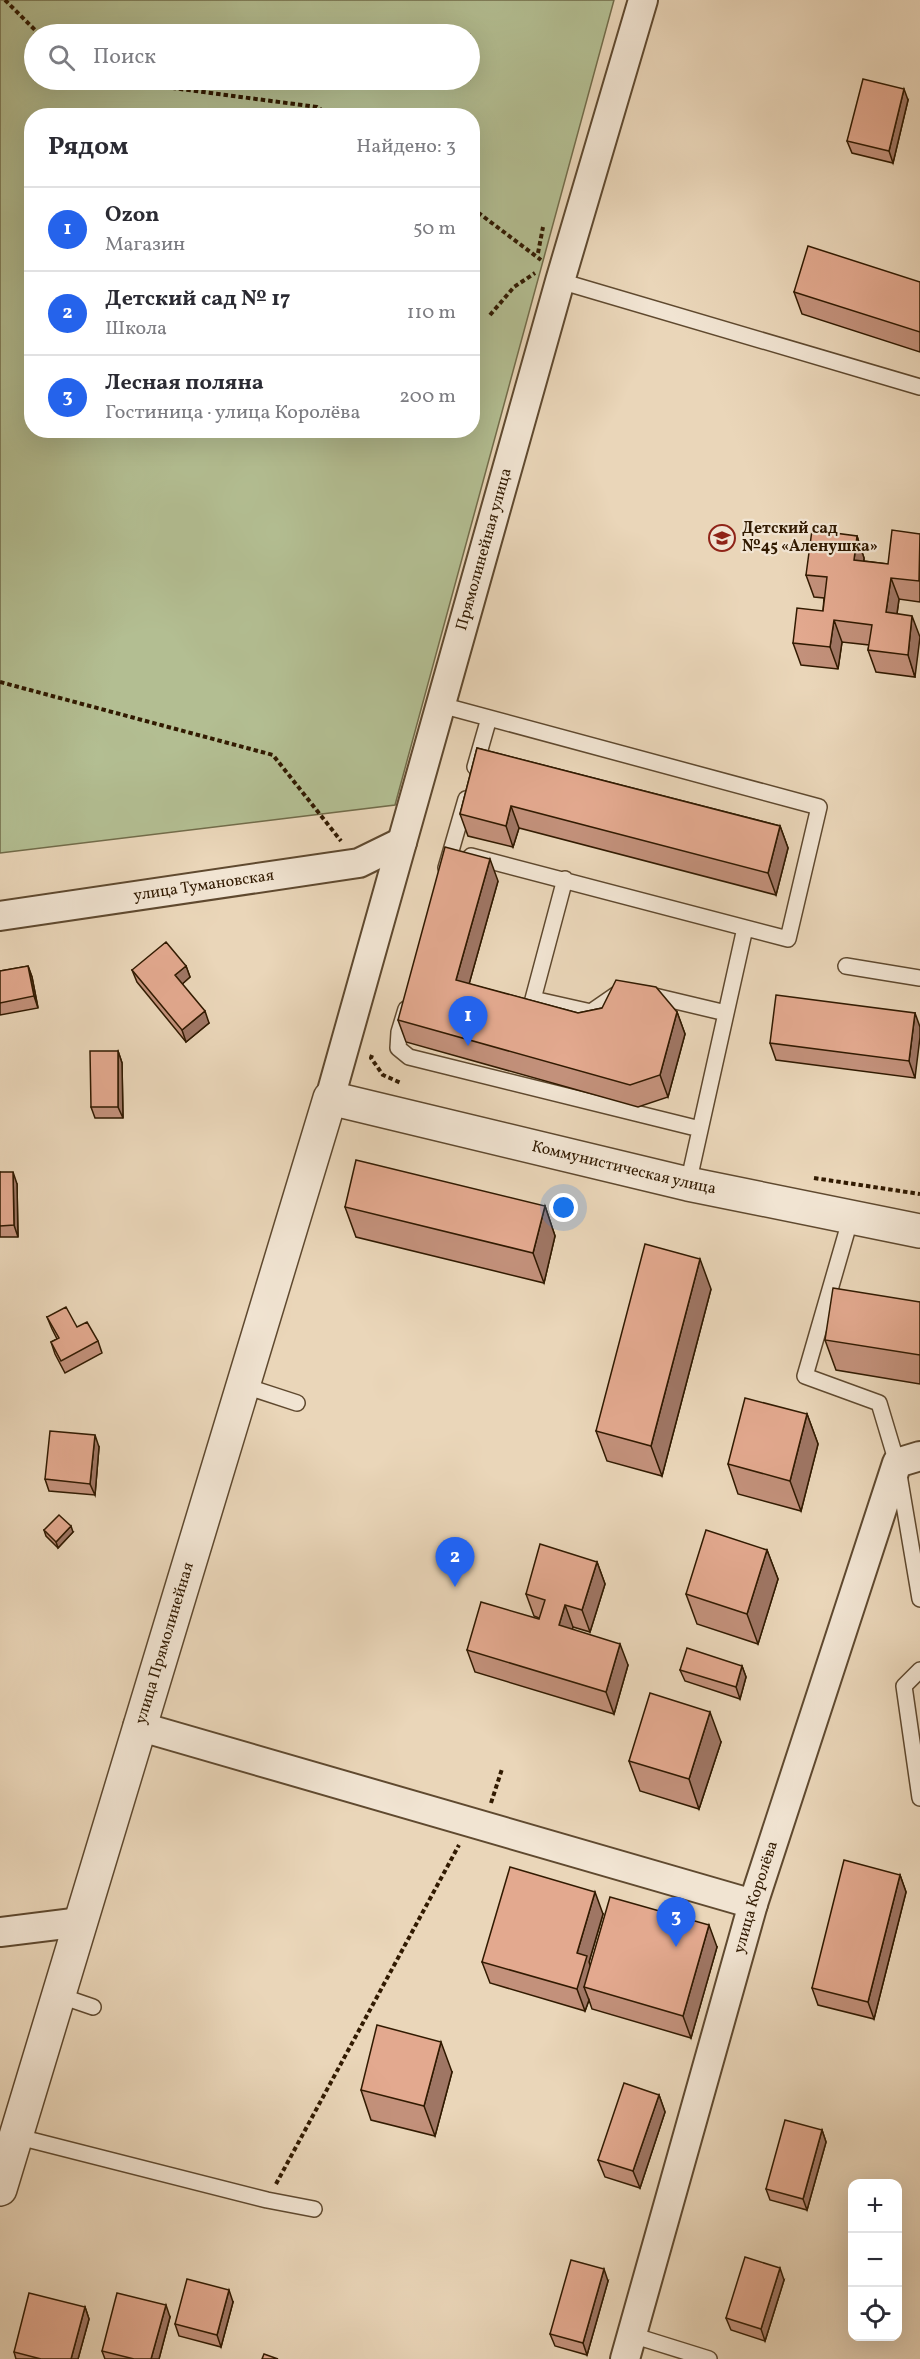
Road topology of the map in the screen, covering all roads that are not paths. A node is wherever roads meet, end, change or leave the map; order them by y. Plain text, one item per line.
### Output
1 (643, 0) edge
2 (554, 278) junction
3 (920, 387) edge
4 (441, 705) junction
5 (489, 718) junction
6 (402, 842) junction
7 (451, 851) junction
8 (565, 879) junction
9 (441, 885) edge
10 (0, 916) edge
11 (746, 928) junction
12 (846, 966) dead end
13 (920, 978) edge
14 (409, 998) edge
15 (726, 1013) junction
16 (330, 1098) junction
17 (700, 1129) junction
18 (688, 1184) junction
19 (851, 1217) junction
20 (920, 1231) edge
21 (242, 1385) junction
22 (297, 1402) dead end
23 (908, 1460) edge
24 (920, 1599) edge
25 (920, 1670) edge
26 (138, 1726) junction
27 (920, 1798) edge
28 (753, 1904) junction
29 (81, 1922) junction
30 (0, 1932) edge
31 (58, 1995) junction
32 (93, 2007) dead end
33 (15, 2136) junction
34 (0, 2189) edge
35 (314, 2209) dead end
36 (629, 2347) edge
37 (709, 2359) edge

1 - 2 street, Прямолинейная улица
2 - 3 lane
2 - 4 street, Прямолинейная улица
4 - 5 lane
4 - 6 street, Прямолинейная улица
5 - 7 lane
5 - 11 lane
6 - 10 street, улица Тумановская
6 - 16 street, Прямолинейная улица
7 - 8 lane
7 - 9 lane
8 - 11 lane
8 - 15 lane
11 - 15 lane
12 - 13 lane
14 - 17 lane
15 - 17 lane
16 - 18 street, Коммунистическая улица
16 - 21 street, улица Прямолинейная
17 - 18 lane
18 - 19 street, Коммунистическая улица
19 - 20 street, Коммунистическая улица
19 - 23 lane
21 - 22 lane
21 - 26 street, улица Прямолинейная
23 - 24 lane
23 - 28 street, улица Королёва
25 - 27 lane
26 - 28 street
26 - 29 street, улица Прямолинейная
28 - 36 street, улица Королёва
29 - 30 street
29 - 31 street, улица Прямолинейная
31 - 32 lane
31 - 33 street, улица Прямолинейная
33 - 34 street, улица Прямолинейная
33 - 35 lane
36 - 37 lane

